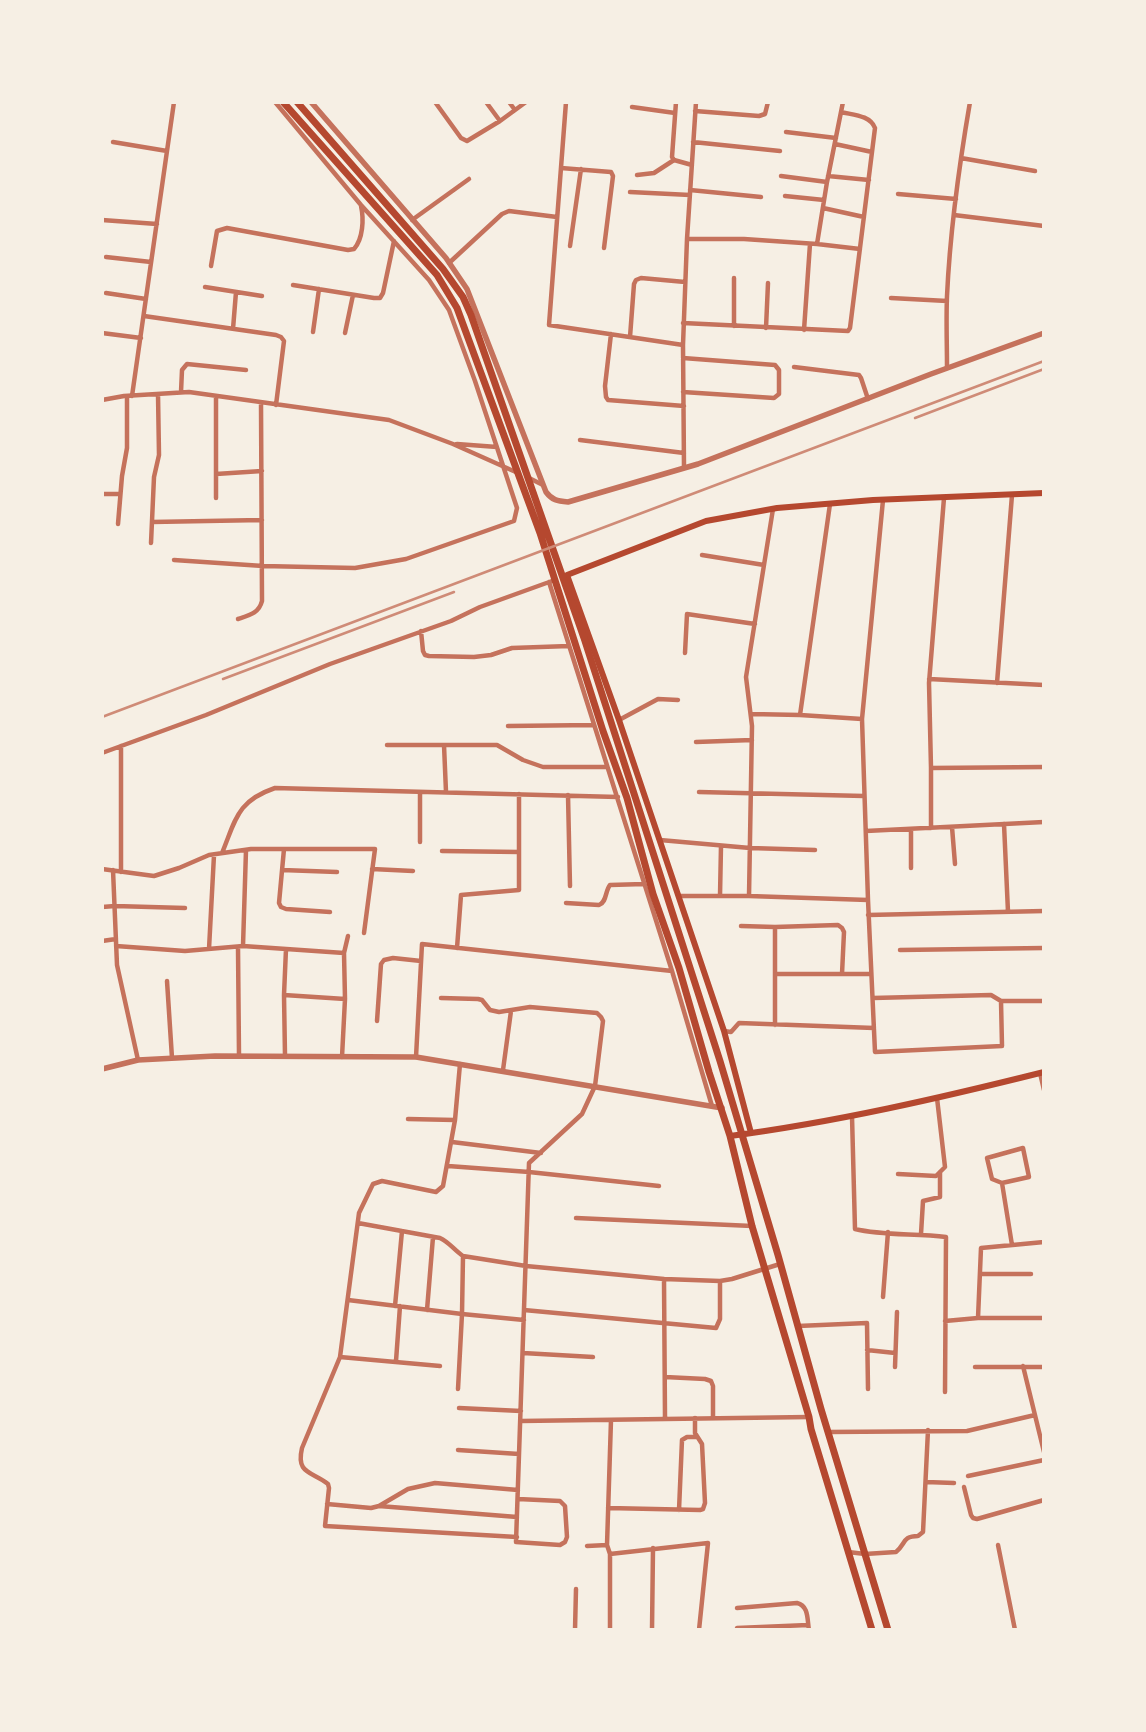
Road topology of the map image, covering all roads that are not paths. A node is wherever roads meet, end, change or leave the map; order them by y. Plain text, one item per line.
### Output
1 (174, 102) edge
2 (275, 102) edge
3 (283, 102) edge
4 (297, 102) edge
5 (311, 102) edge
6 (435, 102) edge
7 (486, 102) edge
8 (509, 102) edge
9 (526, 102) edge
10 (566, 102) edge
11 (676, 102) edge
12 (696, 102) edge
13 (768, 102) edge
14 (843, 102) edge
15 (970, 102) edge
16 (632, 108) dead end
17 (515, 110) junction
18 (695, 111) junction
19 (675, 112) junction
20 (841, 112) junction
21 (500, 121) junction
22 (786, 132) dead end
23 (835, 141) junction
24 (113, 142) dead end
25 (693, 142) junction
26 (167, 151) junction
27 (780, 151) dead end
28 (872, 152) junction
29 (961, 158) junction
30 (674, 160) junction
31 (692, 165) junction
32 (561, 168) junction
33 (581, 170) junction
34 (1035, 171) dead end
35 (637, 175) dead end
36 (781, 176) dead end
37 (828, 176) junction
38 (469, 179) dead end
39 (869, 180) junction
40 (827, 182) junction
41 (630, 192) dead end
42 (690, 193) junction
43 (898, 194) dead end
44 (785, 196) dead end
45 (761, 197) dead end
46 (956, 199) junction
47 (824, 200) junction
48 (361, 205) junction
49 (823, 208) junction
50 (954, 215) junction
51 (557, 217) junction
52 (864, 217) junction
53 (102, 220) edge
54 (412, 220) junction
55 (157, 224) junction
56 (1044, 226) edge
57 (687, 239) junction
58 (394, 241) junction
59 (810, 244) junction
60 (818, 244) junction
61 (570, 246) dead end
62 (604, 248) dead end
63 (860, 249) junction
64 (106, 257) dead end
65 (151, 262) junction
66 (449, 263) junction
67 (211, 266) dead end
68 (734, 278) dead end
69 (685, 282) junction
70 (768, 283) dead end
71 (293, 285) dead end
72 (205, 287) dead end
73 (319, 289) junction
74 (236, 292) junction
75 (106, 293) dead end
76 (353, 295) junction
77 (262, 296) dead end
78 (891, 298) dead end
79 (146, 299) junction
80 (947, 301) junction
81 (144, 316) junction
82 (684, 323) junction
83 (734, 326) junction
84 (232, 328) junction
85 (766, 328) junction
86 (804, 330) junction
87 (313, 332) dead end
88 (102, 333) edge
89 (346, 333) dead end
90 (1044, 333) edge
91 (611, 334) junction
92 (630, 337) junction
93 (141, 338) junction
94 (683, 345) junction
95 (683, 358) junction
96 (794, 367) dead end
97 (947, 368) junction
98 (246, 370) dead end
99 (181, 392) junction
100 (683, 392) junction
101 (158, 394) junction
102 (130, 396) junction
103 (216, 396) junction
104 (868, 399) junction
105 (102, 400) edge
106 (261, 403) junction
107 (276, 405) junction
108 (684, 406) junction
109 (580, 440) dead end
110 (453, 444) junction
111 (498, 448) junction
112 (684, 453) junction
113 (502, 466) junction
114 (684, 468) junction
115 (262, 471) junction
116 (216, 474) junction
117 (543, 485) junction
118 (1044, 492) edge
119 (102, 494) edge
120 (120, 494) junction
121 (1012, 495) junction
122 (216, 498) dead end
123 (944, 498) junction
124 (883, 500) junction
125 (830, 504) junction
126 (773, 509) junction
127 (262, 520) junction
128 (152, 522) junction
129 (118, 524) dead end
130 (151, 543) dead end
131 (702, 555) dead end
132 (174, 560) dead end
133 (764, 565) junction
134 (263, 566) junction
135 (567, 575) junction
136 (549, 582) junction
137 (238, 619) dead end
138 (755, 624) junction
139 (421, 631) junction
140 (569, 646) junction
141 (685, 653) dead end
142 (929, 679) junction
143 (998, 683) junction
144 (1044, 685) edge
145 (678, 700) dead end
146 (751, 714) junction
147 (800, 715) junction
148 (862, 719) junction
149 (619, 720) junction
150 (594, 725) junction
151 (508, 726) dead end
152 (752, 740) junction
153 (696, 742) dead end
154 (387, 745) dead end
155 (444, 745) junction
156 (121, 746) junction
157 (102, 753) edge
158 (607, 767) junction
159 (1044, 767) edge
160 (931, 768) junction
161 (420, 792) junction
162 (446, 792) junction
163 (699, 792) dead end
164 (751, 793) junction
165 (519, 794) junction
166 (568, 795) junction
167 (864, 796) junction
168 (618, 797) junction
169 (1044, 822) edge
170 (1004, 824) junction
171 (952, 826) junction
172 (931, 828) junction
173 (911, 829) junction
174 (866, 831) junction
175 (660, 840) junction
176 (420, 842) dead end
177 (721, 846) junction
178 (750, 848) junction
179 (284, 849) junction
180 (246, 850) junction
181 (815, 850) dead end
182 (442, 851) dead end
183 (519, 852) junction
184 (222, 853) junction
185 (214, 855) junction
186 (955, 864) dead end
187 (912, 868) dead end
188 (102, 869) edge
189 (372, 869) junction
190 (113, 870) junction
191 (282, 870) junction
192 (413, 871) dead end
193 (121, 872) junction
194 (337, 872) dead end
195 (644, 884) junction
196 (570, 886) dead end
197 (679, 896) junction
198 (720, 896) junction
199 (750, 896) junction
200 (868, 900) junction
201 (566, 903) dead end
202 (115, 906) junction
203 (102, 907) edge
204 (185, 908) dead end
205 (1044, 911) edge
206 (330, 912) dead end
207 (1008, 912) junction
208 (868, 915) junction
209 (741, 926) dead end
210 (775, 927) junction
211 (364, 933) dead end
212 (348, 936) dead end
213 (116, 939) junction
214 (102, 941) edge
215 (116, 946) junction
216 (240, 947) junction
217 (457, 948) junction
218 (1044, 948) edge
219 (209, 949) junction
220 (286, 949) junction
221 (900, 950) dead end
222 (344, 953) junction
223 (421, 961) junction
224 (672, 971) junction
225 (775, 974) junction
226 (842, 974) junction
227 (871, 974) junction
228 (167, 980) dead end
229 (284, 996) junction
230 (441, 998) dead end
231 (873, 998) junction
232 (345, 999) junction
233 (1001, 1001) junction
234 (1044, 1002) edge
235 (511, 1011) junction
236 (377, 1021) dead end
237 (775, 1025) junction
238 (874, 1028) junction
239 (724, 1031) junction
240 (239, 1056) junction
241 (285, 1056) junction
242 (416, 1056) junction
243 (342, 1057) junction
244 (172, 1058) junction
245 (138, 1060) junction
246 (460, 1064) junction
247 (102, 1069) edge
248 (503, 1070) junction
249 (1042, 1072) edge
250 (595, 1086) junction
251 (1044, 1090) edge
252 (937, 1098) junction
253 (712, 1106) junction
254 (722, 1108) junction
255 (852, 1116) junction
256 (408, 1118) dead end
257 (455, 1120) junction
258 (751, 1133) junction
259 (743, 1134) junction
260 (730, 1136) junction
261 (452, 1142) junction
262 (541, 1153) junction
263 (448, 1166) junction
264 (529, 1172) junction
265 (940, 1172) junction
266 (898, 1174) dead end
267 (1002, 1183) junction
268 (659, 1186) dead end
269 (576, 1218) dead end
270 (358, 1224) junction
271 (752, 1226) junction
272 (402, 1231) junction
273 (888, 1232) junction
274 (922, 1234) junction
275 (433, 1236) junction
276 (1044, 1242) edge
277 (1012, 1245) junction
278 (463, 1256) junction
279 (780, 1264) junction
280 (526, 1266) junction
281 (766, 1268) junction
282 (980, 1274) junction
283 (1031, 1274) dead end
284 (664, 1279) junction
285 (720, 1281) junction
286 (883, 1297) dead end
287 (348, 1300) junction
288 (397, 1306) junction
289 (427, 1310) junction
290 (524, 1310) junction
291 (897, 1312) dead end
292 (462, 1314) junction
293 (978, 1318) junction
294 (1044, 1318) edge
295 (524, 1320) junction
296 (945, 1321) junction
297 (664, 1324) junction
298 (798, 1326) junction
299 (867, 1350) junction
300 (523, 1353) junction
301 (896, 1354) junction
302 (340, 1357) junction
303 (594, 1358) dead end
304 (396, 1361) junction
305 (440, 1366) dead end
306 (1023, 1366) junction
307 (895, 1367) dead end
308 (975, 1367) dead end
309 (1044, 1367) edge
310 (664, 1377) junction
311 (458, 1389) dead end
312 (868, 1389) dead end
313 (945, 1392) dead end
314 (459, 1408) dead end
315 (521, 1411) junction
316 (1035, 1415) junction
317 (809, 1417) junction
318 (665, 1418) junction
319 (695, 1418) junction
320 (713, 1418) junction
321 (611, 1420) junction
322 (520, 1421) junction
323 (928, 1430) junction
324 (828, 1432) junction
325 (697, 1437) junction
326 (458, 1450) dead end
327 (1044, 1452) edge
328 (519, 1454) junction
329 (1044, 1460) edge
330 (968, 1476) dead end
331 (926, 1482) junction
332 (954, 1483) dead end
333 (964, 1486) dead end
334 (518, 1490) junction
335 (518, 1499) junction
336 (1044, 1500) edge
337 (328, 1504) junction
338 (379, 1506) junction
339 (608, 1508) junction
340 (679, 1510) junction
341 (517, 1517) junction
342 (517, 1537) junction
343 (608, 1545) junction
344 (998, 1545) dead end
345 (588, 1546) dead end
346 (653, 1548) junction
347 (848, 1552) junction
348 (610, 1554) junction
349 (865, 1554) junction
350 (576, 1589) dead end
351 (738, 1608) dead end
352 (809, 1627) edge
353 (737, 1628) dead end
354 (575, 1630) edge
355 (610, 1630) edge
356 (652, 1630) edge
357 (699, 1630) edge
358 (872, 1630) edge
359 (888, 1630) edge
360 (1015, 1630) edge

1 - 26 street
2 - 48 street
3 - 254 main road
4 - 259 main road
5 - 54 street
6 - 21 street
7 - 21 street
8 - 17 street
9 - 17 street
10 - 32 street
11 - 19 street
12 - 18 street
13 - 18 street
14 - 20 street
15 - 29 street
16 - 19 street
17 - 21 street
18 - 25 street
19 - 30 street
20 - 23 street
20 - 28 street
22 - 23 street
23 - 28 street
23 - 37 street
24 - 26 street
25 - 27 street
25 - 31 street
26 - 55 street
28 - 39 street
29 - 34 street
29 - 46 street
30 - 31 street
30 - 35 street
31 - 42 street
32 - 33 street
32 - 51 street
33 - 61 street
33 - 62 street
36 - 40 street
37 - 39 street
37 - 40 street
38 - 54 street
39 - 52 street
40 - 47 street
41 - 42 street
42 - 45 street
42 - 57 street
43 - 46 street
44 - 47 street
46 - 50 street
47 - 49 street
48 - 58 street
48 - 67 street
49 - 52 street
49 - 60 street
50 - 56 street
50 - 80 street
51 - 66 street
51 - 91 street
52 - 63 street
53 - 55 street
54 - 66 street
55 - 65 street
57 - 59 street
57 - 69 street
58 - 76 street
58 - 111 street
59 - 60 street
59 - 86 street
60 - 63 street
63 - 86 street
64 - 65 street
65 - 79 street
66 - 117 street
68 - 83 street
69 - 82 street
69 - 92 street
70 - 85 street
71 - 73 street
72 - 74 street
73 - 76 street
73 - 87 street
74 - 77 street
74 - 84 street
75 - 79 street
76 - 89 street
78 - 80 street
79 - 81 street
80 - 97 street
81 - 84 street
81 - 93 street
82 - 83 street
82 - 94 street
83 - 85 street
84 - 107 street
85 - 86 street
88 - 93 street
90 - 97 street
91 - 92 street
91 - 108 street
92 - 94 street
93 - 102 street
94 - 95 street
95 - 100 street
95 - 100 street
96 - 104 street
97 - 104 street
98 - 99 street
99 - 101 street
99 - 103 street
100 - 108 street
101 - 102 street
101 - 128 street
102 - 105 street
102 - 120 street
103 - 106 street
103 - 116 street
104 - 114 street
106 - 107 street
106 - 115 street
107 - 110 street
108 - 112 street
109 - 112 street
110 - 111 street
110 - 113 street
111 - 113 street
112 - 114 street
113 - 117 street
113 - 134 street
114 - 117 street
115 - 116 street
115 - 127 street
116 - 122 street
118 - 121 main road
119 - 120 street
120 - 129 street
121 - 123 main road
121 - 143 street
123 - 124 main road
123 - 142 street
124 - 125 main road
124 - 148 street
125 - 126 main road
125 - 147 street
126 - 133 street
126 - 135 main road
127 - 128 street
127 - 134 street
128 - 130 street
131 - 133 street
132 - 134 street
133 - 138 street
134 - 137 street
135 - 136 street
135 - 149 main road
136 - 139 street
136 - 140 street
138 - 141 street
138 - 146 street
139 - 140 street
139 - 156 street
140 - 150 street
142 - 143 street
142 - 160 street
143 - 144 street
145 - 149 street
146 - 147 street
146 - 152 street
147 - 148 street
148 - 167 street
149 - 175 main road
150 - 151 street
150 - 158 street
152 - 153 street
152 - 164 street
154 - 155 street
155 - 158 street
155 - 162 street
156 - 157 street
156 - 193 street
158 - 168 street
159 - 160 street
160 - 172 street
161 - 162 street
161 - 176 street
161 - 184 street
162 - 165 street
163 - 164 street
164 - 167 street
164 - 178 street
165 - 166 street
165 - 183 street
166 - 168 street
166 - 196 street
167 - 174 street
168 - 195 street
169 - 170 street
170 - 171 street
170 - 207 street
171 - 172 street
171 - 186 street
172 - 173 street
173 - 174 street
173 - 187 street
174 - 200 street
175 - 177 street
175 - 197 main road
177 - 178 street
177 - 198 street
178 - 181 street
178 - 199 street
179 - 180 street
179 - 189 street
179 - 191 street
180 - 184 street
180 - 216 street
182 - 183 street
183 - 217 street
184 - 185 street
185 - 193 street
185 - 219 street
188 - 190 street
189 - 192 street
189 - 211 street
190 - 193 street
190 - 202 street
191 - 194 street
191 - 206 street
195 - 201 street
195 - 224 street
197 - 198 street
197 - 239 main road
198 - 199 street
199 - 200 street
200 - 208 street
202 - 203 street
202 - 204 street
202 - 213 street
205 - 207 street
207 - 208 street
208 - 227 street
209 - 210 street
210 - 225 street
210 - 226 street
212 - 222 street
213 - 214 street
213 - 215 street
215 - 219 street
215 - 245 street
216 - 219 street
216 - 220 street
216 - 240 street
217 - 223 street
217 - 224 street
218 - 221 street
220 - 222 street
220 - 229 street
222 - 232 street
223 - 236 street
223 - 242 street
224 - 253 street
225 - 226 street
225 - 237 street
226 - 227 street
227 - 231 street
228 - 244 street
229 - 232 street
229 - 241 street
230 - 235 street
231 - 233 street
231 - 238 street
232 - 243 street
233 - 234 street
233 - 238 street
235 - 248 street
235 - 250 street
237 - 238 street
237 - 239 street
239 - 258 main road
240 - 241 street
240 - 244 street
241 - 243 street
242 - 243 street
242 - 246 street
244 - 245 street
245 - 247 street
246 - 248 street
246 - 257 street
248 - 250 street
249 - 251 street
249 - 252 main road
250 - 253 street
250 - 262 street
252 - 255 main road
252 - 265 street
253 - 254 street
254 - 260 main road
255 - 258 main road
255 - 273 street
256 - 257 street
257 - 261 street
258 - 259 main road
259 - 260 main road
259 - 279 main road
260 - 271 main road
261 - 262 street
261 - 263 street
262 - 264 street
263 - 264 street
263 - 270 street
264 - 268 street
264 - 280 street
265 - 266 street
265 - 274 street
267 - 267 street
267 - 277 street
269 - 271 street
270 - 272 street
270 - 287 street
271 - 281 main road
272 - 275 street
272 - 288 street
273 - 274 street
273 - 286 street
274 - 296 street
275 - 278 street
275 - 289 street
276 - 277 street
277 - 282 street
278 - 280 street
278 - 292 street
279 - 281 street
279 - 298 main road
280 - 284 street
280 - 290 street
281 - 285 street
281 - 317 main road
282 - 283 street
282 - 293 street
284 - 285 street
284 - 297 street
285 - 297 street
287 - 288 street
287 - 302 street
288 - 289 street
288 - 304 street
289 - 292 street
290 - 295 street
290 - 297 street
291 - 301 street
292 - 295 street
292 - 311 street
293 - 294 street
293 - 296 street
295 - 300 street
296 - 313 street
297 - 310 street
298 - 299 street
298 - 324 main road
299 - 301 street
299 - 312 street
300 - 303 street
300 - 315 street
301 - 307 street
302 - 304 street
302 - 337 street
304 - 305 street
306 - 308 street
306 - 309 street
306 - 316 street
310 - 318 street
310 - 320 street
314 - 315 street
315 - 322 street
316 - 323 street
316 - 327 street
317 - 320 street
317 - 347 main road
318 - 319 street
318 - 321 street
319 - 320 street
319 - 325 street
321 - 322 street
321 - 339 street
322 - 328 street
323 - 324 street
323 - 331 street
324 - 349 main road
325 - 340 street
325 - 340 street
326 - 328 street
328 - 334 street
329 - 330 street
331 - 332 street
331 - 349 street
333 - 336 street
334 - 335 street
334 - 338 street
335 - 341 street
335 - 342 street
337 - 338 street
337 - 342 street
338 - 341 street
339 - 340 street
339 - 343 street
341 - 342 street
343 - 345 street
343 - 348 street
344 - 360 street
346 - 348 street
346 - 356 street
346 - 357 street
347 - 349 street
347 - 358 main road
348 - 355 street
349 - 359 main road
350 - 354 street
351 - 352 street
352 - 353 street

